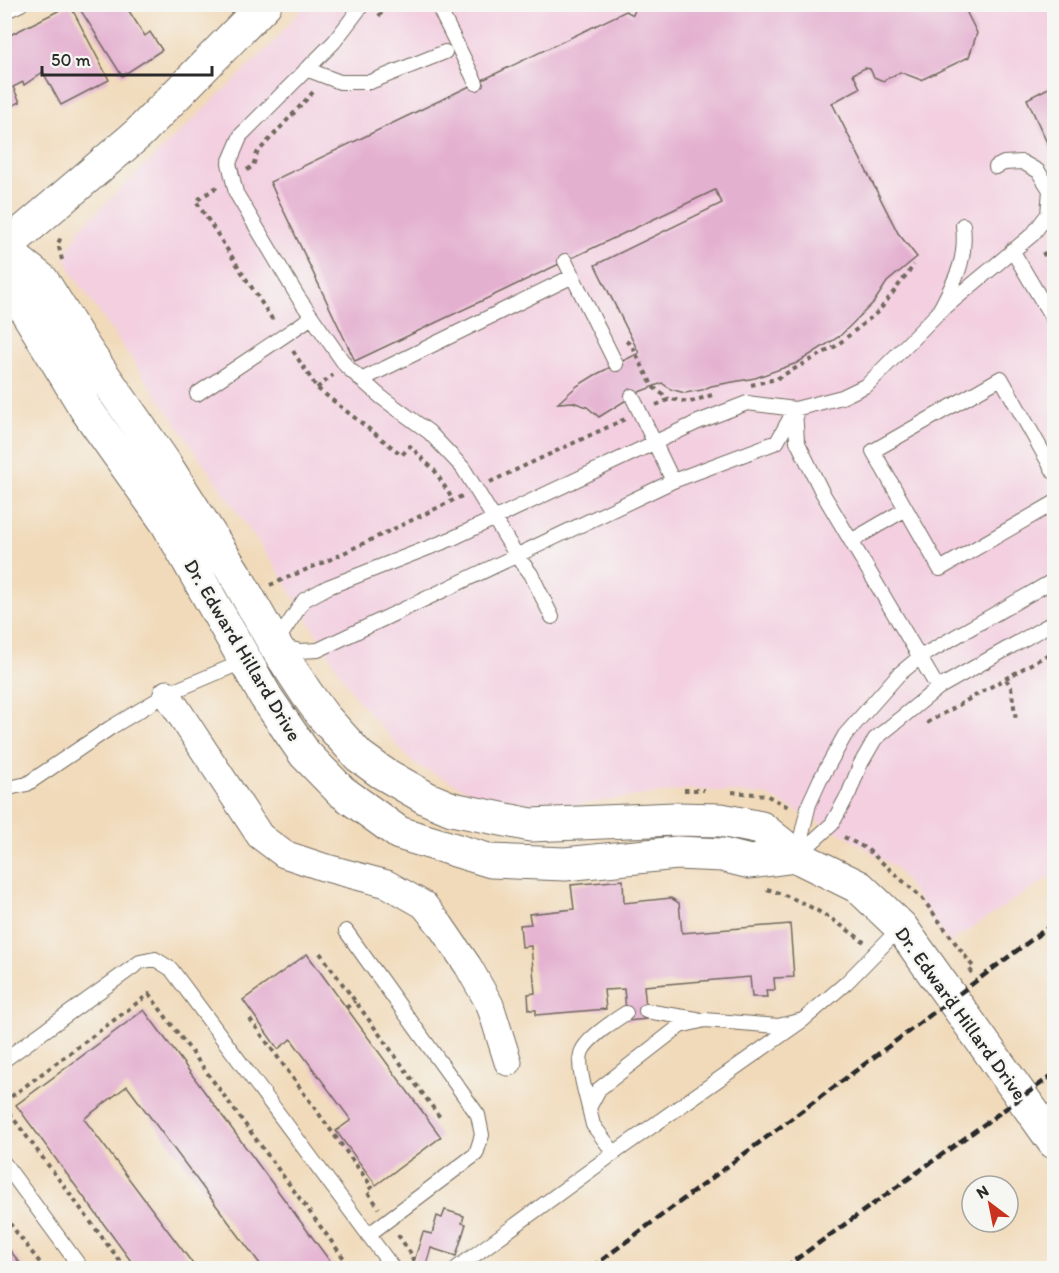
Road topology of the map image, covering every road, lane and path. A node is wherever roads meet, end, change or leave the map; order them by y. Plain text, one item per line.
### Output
1 (21, 4) edge
2 (265, 4) edge
3 (363, 4) edge
4 (388, 4) edge
5 (437, 4) edge
6 (4, 12) edge
7 (373, 23) dead end
8 (445, 52) dead end
9 (306, 69) junction
10 (328, 77) junction
11 (476, 83) dead end
12 (996, 167) dead end
13 (233, 178) junction
14 (1049, 178) edge
15 (963, 225) dead end
16 (58, 243) dead end
17 (4, 250) edge
18 (1011, 250) junction
19 (1043, 252) dead end
20 (565, 261) dead end
21 (914, 265) dead end
22 (66, 267) dead end
23 (1054, 273) edge
24 (573, 276) junction
25 (938, 314) junction
26 (312, 317) junction
27 (1054, 321) edge
28 (283, 336) junction
29 (616, 364) dead end
30 (361, 380) junction
31 (747, 386) dead end
32 (718, 393) dead end
33 (197, 394) dead end
34 (632, 396) dead end
35 (795, 409) junction
36 (640, 412) junction
37 (654, 443) junction
38 (1054, 472) edge
39 (673, 481) junction
40 (476, 489) junction
41 (453, 500) junction
42 (1054, 503) edge
43 (906, 510) junction
44 (494, 519) junction
45 (851, 541) junction
46 (517, 556) junction
47 (1054, 580) edge
48 (552, 617) dead end
49 (1054, 622) edge
50 (266, 646) junction
51 (1054, 651) edge
52 (920, 657) junction
53 (1006, 679) junction
54 (938, 688) junction
55 (167, 694) junction
56 (1016, 720) dead end
57 (917, 728) dead end
58 (4, 789) edge
59 (680, 790) dead end
60 (713, 791) dead end
61 (723, 792) dead end
62 (806, 816) junction
63 (827, 828) junction
64 (796, 856) junction
65 (901, 927) junction
66 (346, 931) dead end
67 (320, 953) dead end
68 (949, 994) junction
69 (355, 1001) junction
70 (346, 1008) dead end
71 (646, 1011) dead end
72 (626, 1013) dead end
73 (250, 1019) dead end
74 (705, 1020) junction
75 (803, 1020) junction
76 (276, 1046) dead end
77 (272, 1049) junction
78 (4, 1060) edge
79 (508, 1062) dead end
80 (4, 1102) edge
81 (4, 1106) edge
82 (589, 1108) junction
83 (442, 1120) dead end
84 (1054, 1142) edge
85 (614, 1153) junction
86 (4, 1163) edge
87 (381, 1211) dead end
88 (4, 1216) edge
89 (394, 1229) dead end
90 (368, 1235) junction
91 (414, 1258) dead end
92 (44, 1269) edge
93 (81, 1269) edge
94 (125, 1269) edge
95 (351, 1269) edge
96 (393, 1269) edge
97 (457, 1269) edge

1 - 6 lane
2 - 17 street
3 - 9 lane
4 - 7 path
5 - 11 lane
8 - 10 lane
9 - 10 lane
9 - 13 lane
10 - 13 path
12 - 14 lane
13 - 26 lane
13 - 28 path
14 - 18 lane
15 - 25 lane
16 - 22 path
17 - 50 street, Dr. Edward Hillard Drive
18 - 25 lane
18 - 27 lane
19 - 23 path
20 - 24 lane
21 - 31 path
24 - 29 lane
24 - 30 lane
25 - 35 lane
26 - 28 lane
26 - 30 lane
28 - 33 lane
28 - 41 path
30 - 40 lane
32 - 36 path
34 - 36 lane
35 - 37 lane
35 - 39 lane
35 - 45 lane
36 - 37 lane
36 - 40 path
37 - 39 lane
37 - 44 lane
38 - 43 lane
39 - 46 lane
40 - 41 path
40 - 44 lane
41 - 50 path
42 - 43 lane
43 - 45 lane
44 - 46 lane
44 - 50 lane
45 - 52 lane
46 - 48 lane
46 - 50 lane
47 - 52 lane
49 - 54 lane
50 - 55 lane
50 - 64 street, Dr. Edward Hillard Drive
50 - 64 street, Dr. Edward Hillard Drive
51 - 53 path
52 - 54 lane
52 - 62 lane
53 - 56 path
53 - 57 path
54 - 63 lane
55 - 58 lane
55 - 79 street
59 - 60 path
61 - 62 path
62 - 64 lane
63 - 64 lane
63 - 68 path
64 - 65 street, Dr. Edward Hillard Drive
65 - 68 street, Dr. Edward Hillard Drive
65 - 75 lane
66 - 90 lane
67 - 69 path
68 - 84 street, Dr. Edward Hillard Drive
69 - 70 path
69 - 83 path
71 - 74 lane
72 - 82 lane
73 - 77 path
74 - 75 lane
74 - 82 lane
75 - 85 lane
76 - 77 path
77 - 87 path
78 - 90 lane
80 - 95 path
81 - 94 path
82 - 85 lane
85 - 97 lane
86 - 93 lane
88 - 92 path
89 - 91 path
90 - 96 lane

